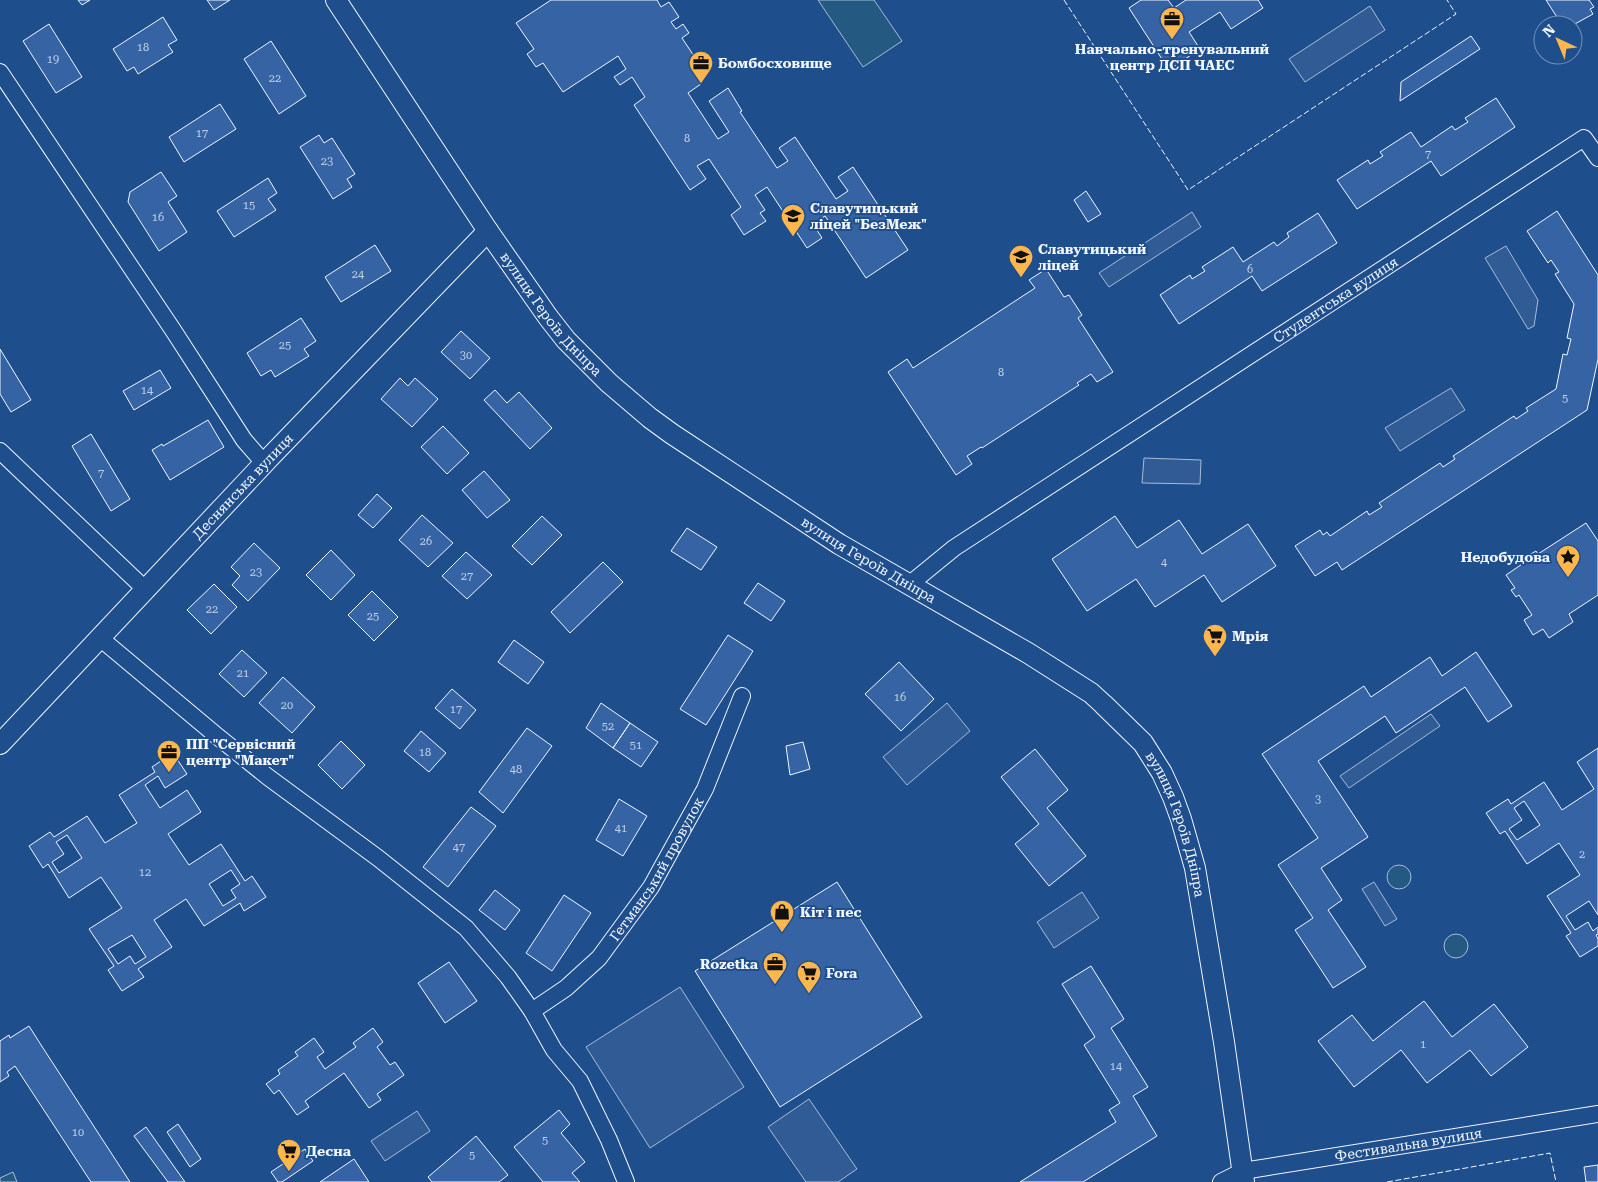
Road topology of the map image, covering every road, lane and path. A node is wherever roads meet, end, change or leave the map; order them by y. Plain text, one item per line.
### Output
1 (336, 0) edge
2 (0, 72) edge
3 (1598, 158) edge
4 (488, 231) junction
5 (0, 451) edge
6 (264, 464) junction
7 (910, 584) junction
8 (146, 590) junction
9 (100, 638) junction
10 (742, 696) dead end
11 (0, 744) edge
12 (532, 1011) junction
13 (1598, 1114) edge
14 (1244, 1177) edge
15 (626, 1182) edge
16 (1221, 1182) edge

1 - 4 street, вулиця Героїв Дніпра
2 - 6 street
3 - 7 street, Студентська вулиця
4 - 6 street, Деснянська вулиця
4 - 7 street, вулиця Героїв Дніпра
5 - 8 street
6 - 8 street, Деснянська вулиця
7 - 14 street, вулиця Героїв Дніпра
8 - 9 street, Деснянська вулиця
9 - 11 street, Деснянська вулиця
9 - 12 street
10 - 12 street, Гетманський провулок
12 - 15 street
13 - 14 street, Фестивальна вулиця
14 - 16 street, Фестивальна вулиця

